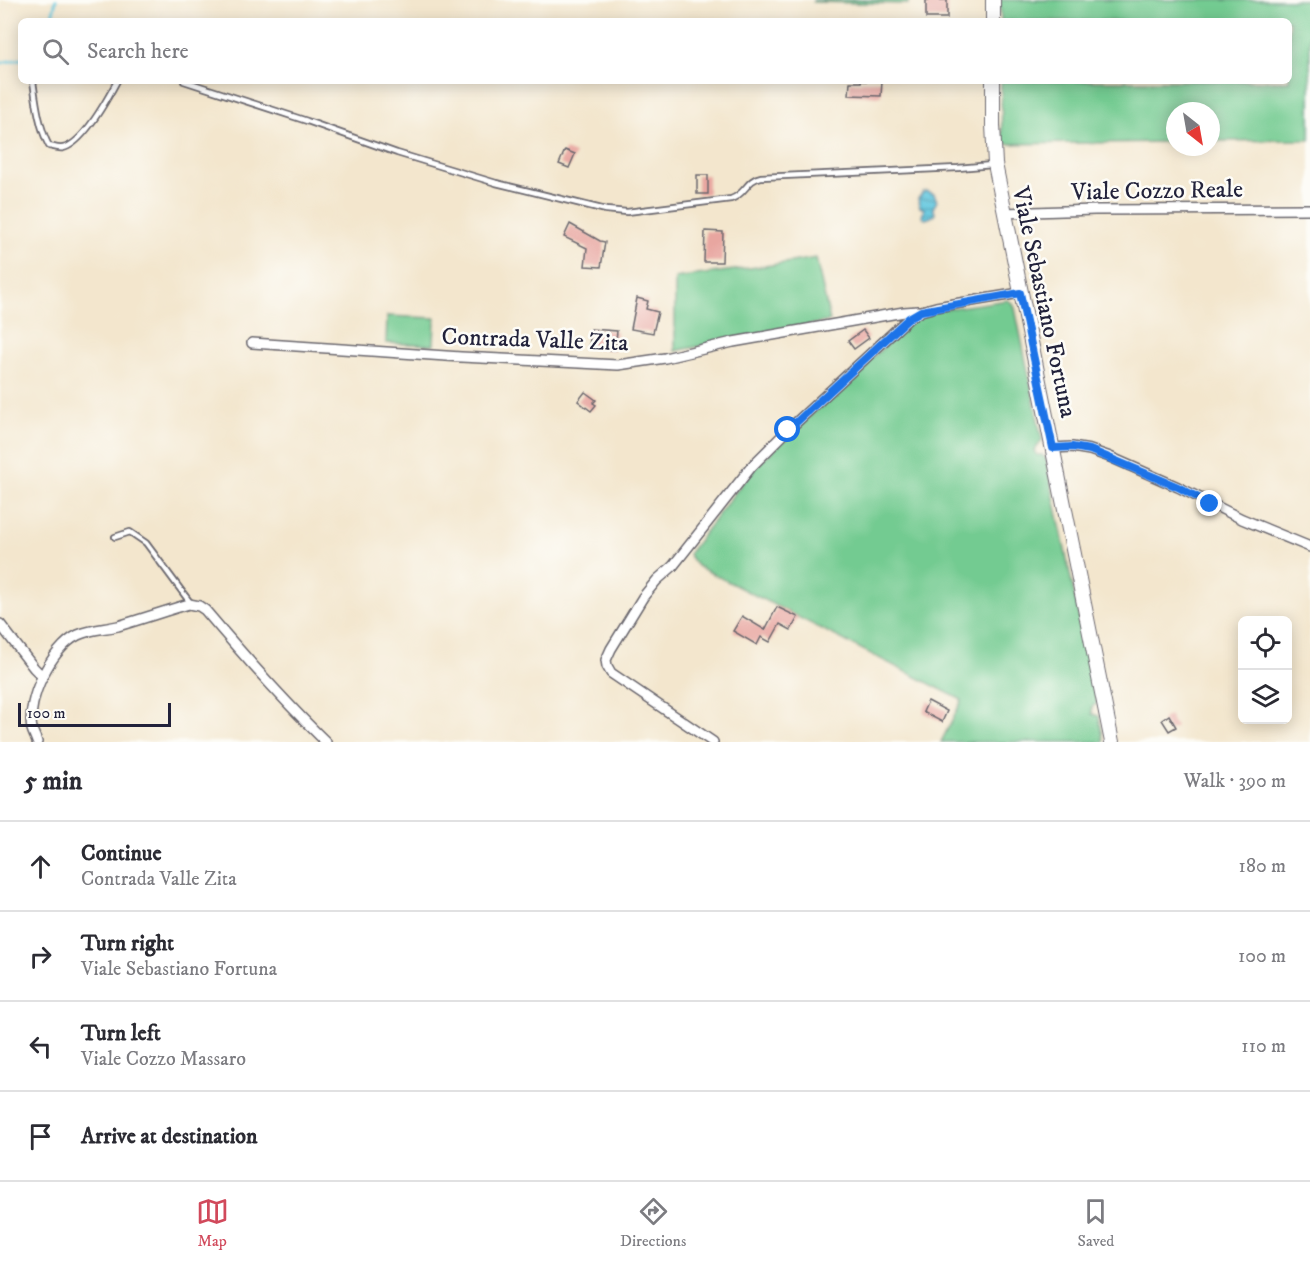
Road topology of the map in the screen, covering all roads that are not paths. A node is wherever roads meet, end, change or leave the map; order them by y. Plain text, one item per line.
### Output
1 (993, 0) edge
2 (993, 18) edge
3 (33, 84) edge
4 (116, 84) edge
5 (193, 84) edge
6 (993, 84) edge
7 (995, 164) junction
8 (1310, 209) edge
9 (1004, 213) junction
10 (1020, 293) junction
11 (921, 311) junction
12 (252, 343) dead end
13 (1053, 448) junction
14 (115, 537) dead end
15 (1310, 547) edge
16 (192, 605) junction
17 (0, 624) edge
18 (42, 676) junction
19 (37, 742) edge
20 (326, 742) edge
21 (713, 742) edge
22 (1112, 742) edge

1 - 2 street
3 - 4 lane
5 - 7 lane
6 - 7 street, Viale Sebastiano Fortuna
7 - 9 street, Viale Sebastiano Fortuna
8 - 9 street, Viale Cozzo Reale
9 - 10 street, Viale Sebastiano Fortuna
10 - 11 street, Contrada Valle Zita
10 - 13 street, Viale Sebastiano Fortuna
11 - 12 street, Contrada Valle Zita
11 - 21 street, Contrada Valle Zita
13 - 15 street
13 - 22 street, Viale Sebastiano Fortuna
14 - 16 lane
16 - 18 street
16 - 20 street
17 - 18 street
18 - 19 street

